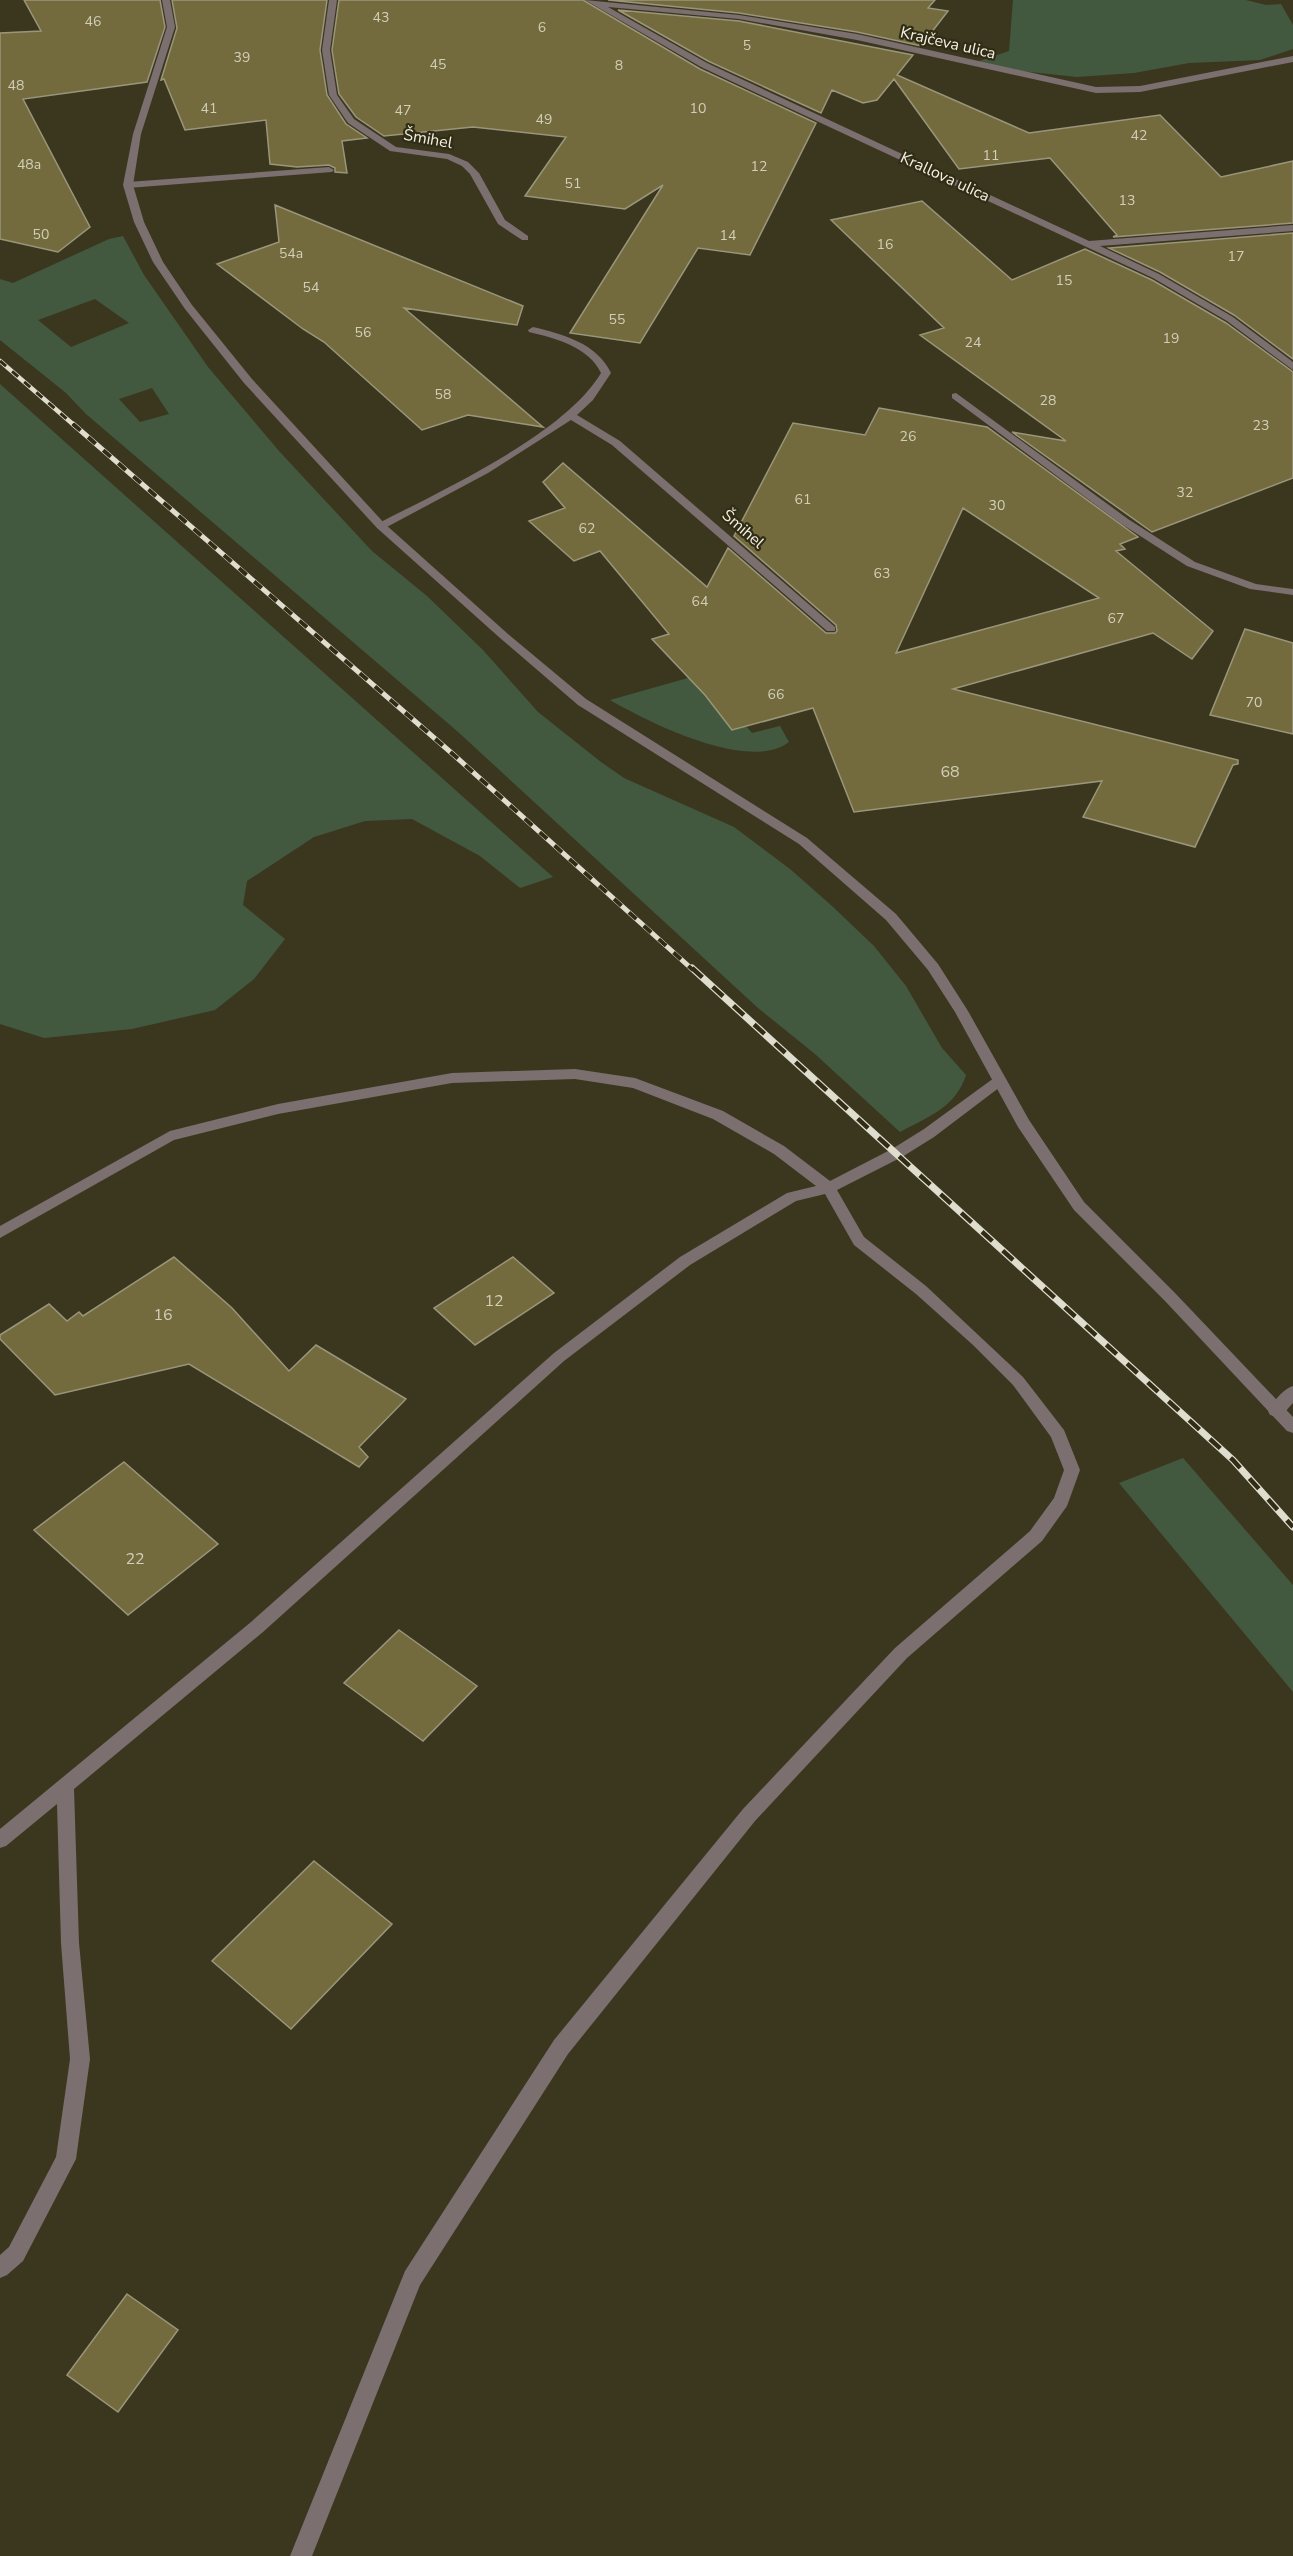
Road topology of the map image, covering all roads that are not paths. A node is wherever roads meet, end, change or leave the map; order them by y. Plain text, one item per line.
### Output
1 (166, 0) edge
2 (333, 0) edge
3 (591, 2) edge
4 (1293, 59) edge
5 (329, 170) dead end
6 (128, 185) junction
7 (1293, 228) edge
8 (525, 238) dead end
9 (1089, 244) junction
10 (533, 330) dead end
11 (1293, 367) edge
12 (956, 396) dead end
13 (572, 416) junction
14 (381, 526) junction
15 (1293, 592) edge
16 (831, 629) dead end
17 (999, 1081) junction
18 (829, 1188) junction
19 (0, 1233) edge
20 (1293, 1392) edge
21 (1276, 1411) junction
22 (1293, 1427) edge
23 (65, 1785) junction
24 (0, 1840) edge
25 (0, 2268) edge
26 (301, 2556) edge

1 - 6 street
2 - 8 street, Šmihel
3 - 4 street, Krajčeva ulica
3 - 9 street, Krallova ulica
5 - 6 street
6 - 14 street
7 - 9 street
9 - 11 street, Krallova ulica
10 - 13 street
12 - 15 street
13 - 14 street
13 - 16 street, Šmihel
14 - 17 street
17 - 18 street
17 - 21 street
18 - 19 street
18 - 23 street
18 - 26 street
20 - 21 street
21 - 22 street
23 - 24 street
23 - 25 street

